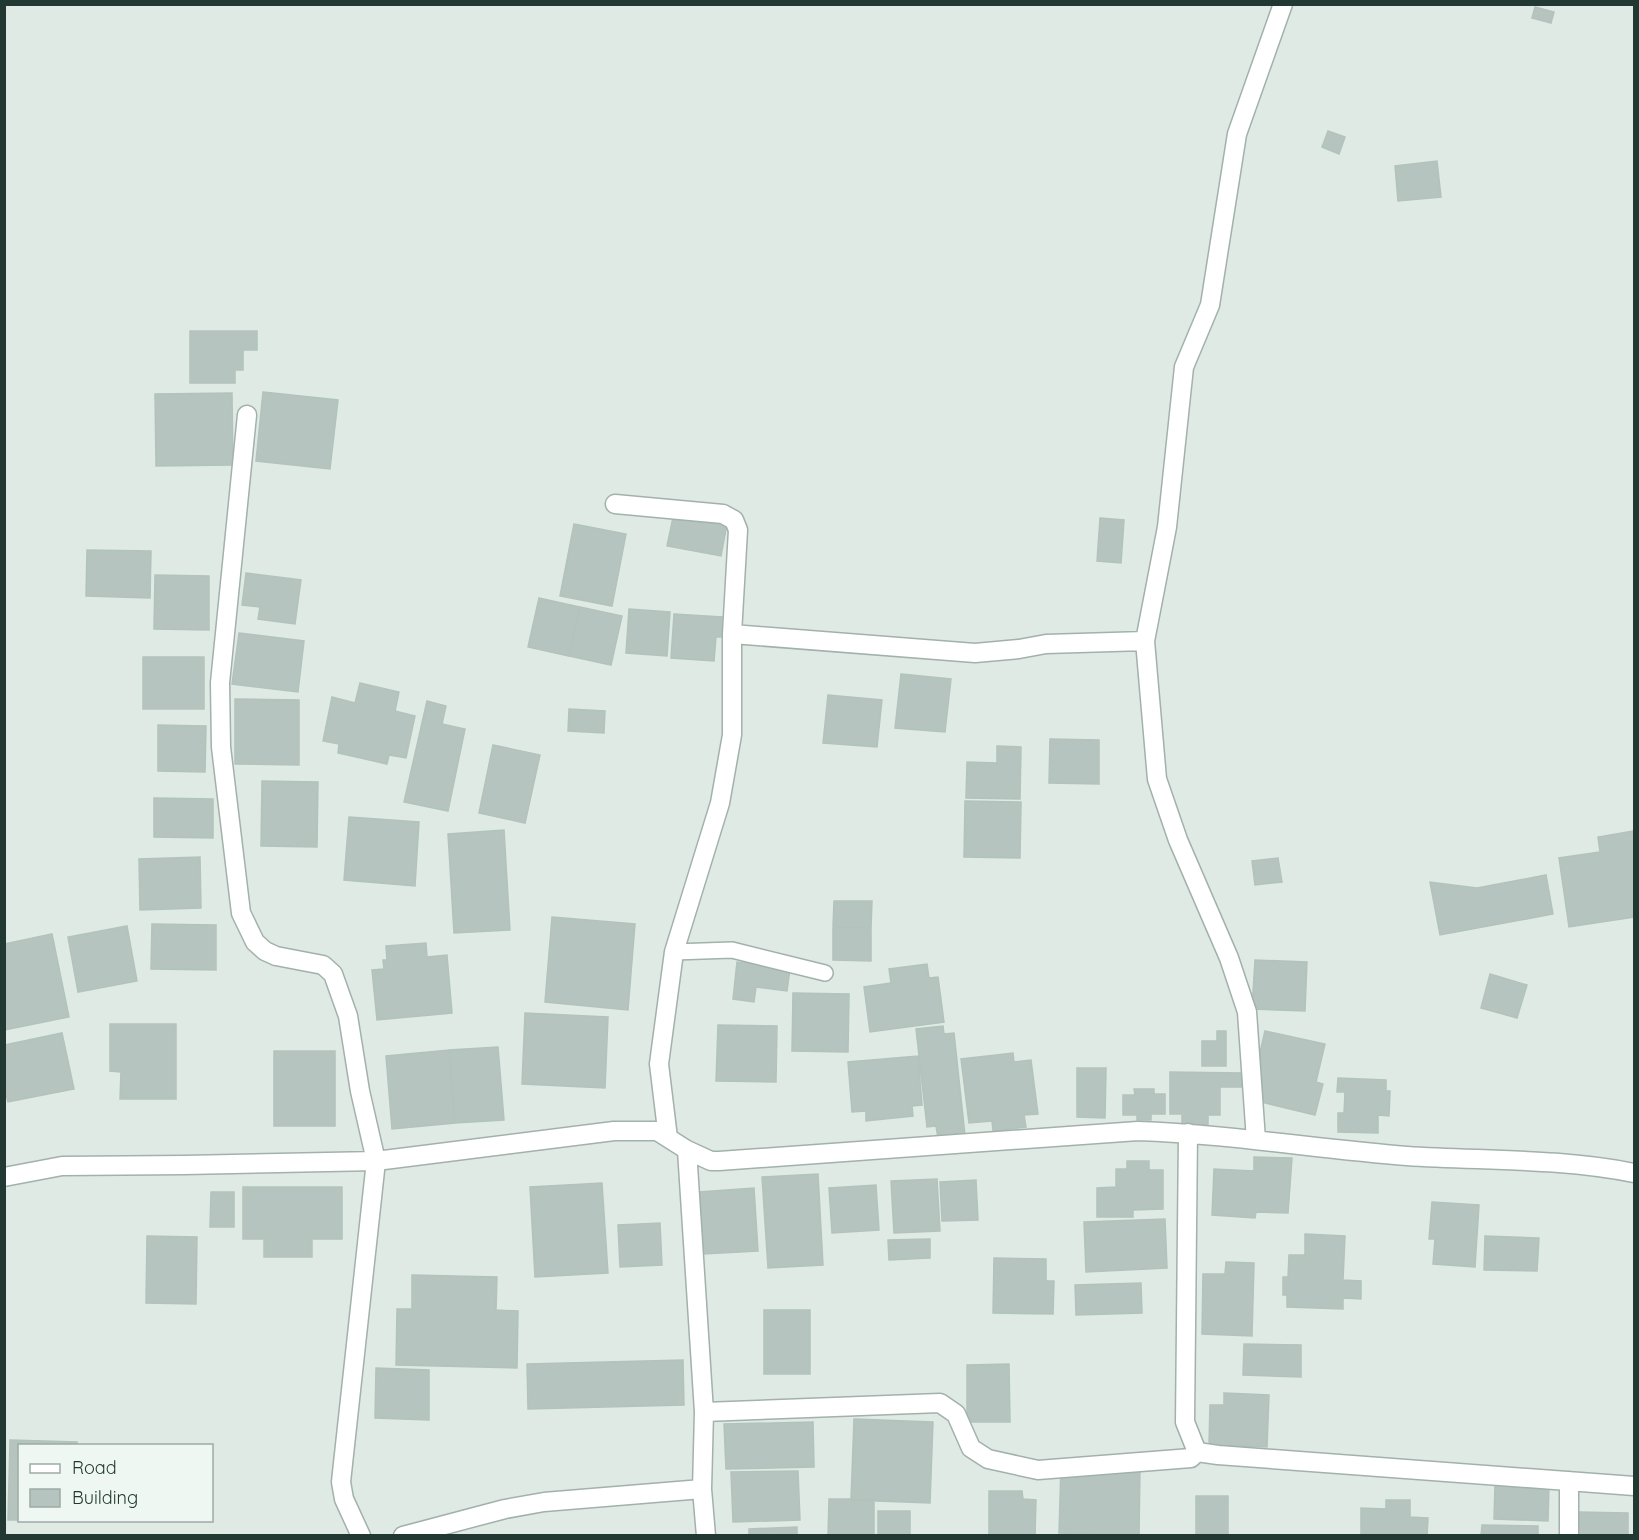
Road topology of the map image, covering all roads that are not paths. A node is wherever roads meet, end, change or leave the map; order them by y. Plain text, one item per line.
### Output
1 (1283, 4) edge
2 (247, 415) dead end
3 (615, 504) dead end
4 (732, 634) junction
5 (1145, 641) junction
6 (674, 952) junction
7 (825, 972) dead end
8 (1188, 1133) junction
9 (668, 1138) junction
10 (1256, 1140) junction
11 (687, 1150) junction
12 (376, 1161) junction
13 (1635, 1173) edge
14 (4, 1177) edge
15 (704, 1412) junction
16 (1197, 1452) junction
17 (1569, 1481) junction
18 (1635, 1486) edge
19 (702, 1489) junction
20 (361, 1536) edge
21 (403, 1536) edge
22 (706, 1536) edge
23 (1569, 1536) edge

1 - 5 street
2 - 12 street
3 - 4 street
4 - 5 street
4 - 6 street
5 - 10 street
6 - 7 lane
6 - 9 street
8 - 10 street
8 - 11 street
8 - 16 street
9 - 11 street
9 - 12 street
10 - 13 street
11 - 15 street
12 - 14 street
12 - 20 street
15 - 16 street
15 - 19 street
16 - 17 street
17 - 18 street
17 - 23 street
19 - 21 street
19 - 22 street

